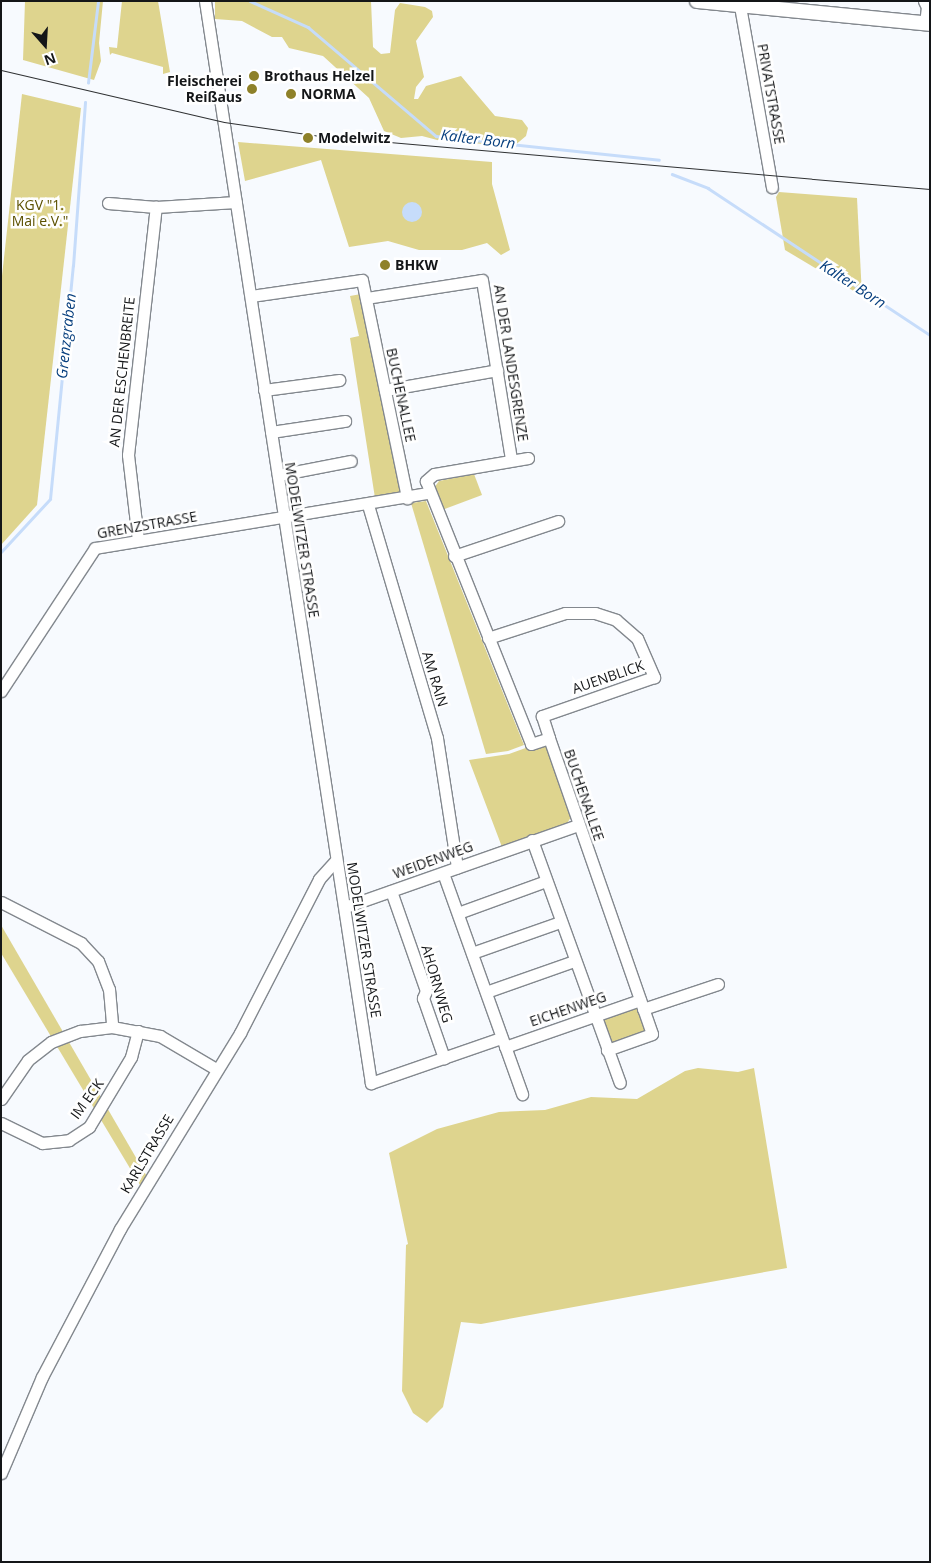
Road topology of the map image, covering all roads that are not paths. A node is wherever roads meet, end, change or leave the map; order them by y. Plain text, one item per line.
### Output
1 (205, 1) edge
2 (697, 1) edge
3 (927, 4) edge
4 (740, 6) junction
5 (927, 24) edge
6 (772, 187) dead end
7 (236, 202) junction
8 (108, 203) dead end
9 (156, 207) junction
10 (251, 296) junction
11 (366, 298) junction
12 (497, 370) junction
13 (339, 380) dead end
14 (264, 390) junction
15 (385, 390) junction
16 (345, 421) dead end
17 (271, 432) junction
18 (528, 458) dead end
19 (511, 460) junction
20 (351, 461) dead end
21 (278, 475) junction
22 (429, 493) junction
23 (407, 498) junction
24 (368, 505) junction
25 (284, 518) junction
26 (558, 521) dead end
27 (138, 540) junction
28 (454, 556) junction
29 (488, 638) junction
30 (1, 691) edge
31 (549, 738) junction
32 (578, 825) junction
33 (532, 840) junction
34 (335, 861) junction
35 (457, 866) junction
36 (443, 873) junction
37 (546, 881) junction
38 (391, 891) junction
39 (1, 902) edge
40 (344, 907) junction
41 (458, 913) junction
42 (560, 922) junction
43 (472, 953) junction
44 (574, 961) junction
45 (718, 984) dead end
46 (486, 992) junction
47 (641, 1005) junction
48 (594, 1016) junction
49 (112, 1027) junction
50 (138, 1032) junction
51 (503, 1042) junction
52 (607, 1050) junction
53 (444, 1058) junction
54 (216, 1069) junction
55 (5, 1083) edge
56 (371, 1083) joint
57 (620, 1083) dead end
58 (522, 1094) dead end
59 (1, 1099) edge
60 (1, 1124) edge
61 (1, 1473) edge

1 - 7 street, MODELWITZER STRASSE
2 - 4 street
3 - 5 street
4 - 5 street
4 - 6 street, PRIVATSTRASSE
7 - 9 street
7 - 10 street, MODELWITZER STRASSE
8 - 9 street
9 - 27 street, AN DER ESCHENBREITE
10 - 11 street
10 - 14 street, MODELWITZER STRASSE
11 - 12 street, AN DER LANDESGRENZE
11 - 15 street, BUCHENALLEE
12 - 15 street
12 - 19 street, AN DER LANDESGRENZE
13 - 14 street
14 - 17 street, MODELWITZER STRASSE
15 - 23 street, BUCHENALLEE
16 - 17 street
17 - 21 street, MODELWITZER STRASSE
18 - 19 street, AN DER LANDESGRENZE
19 - 22 street, AN DER LANDESGRENZE
20 - 21 street
21 - 25 street, MODELWITZER STRASSE
22 - 23 street
22 - 28 street, BUCHENALLEE
23 - 24 street
24 - 25 street
24 - 35 street, AM RAIN
25 - 27 street, GRENZSTRASSE
25 - 34 street, MODELWITZER STRASSE
26 - 28 street
27 - 30 street, GRENZSTRASSE
28 - 29 street, BUCHENALLEE
29 - 31 street, BUCHENALLEE
29 - 31 street, AUENBLICK
31 - 32 street, BUCHENALLEE
32 - 33 street, WEIDENWEG
32 - 47 street, BUCHENALLEE
33 - 35 street, WEIDENWEG
33 - 37 street
34 - 40 street, MODELWITZER STRASSE
34 - 54 street, KARLSTRASSE
35 - 36 street, WEIDENWEG
36 - 38 street, WEIDENWEG
36 - 41 street
37 - 41 street
37 - 42 street
38 - 40 street, WEIDENWEG
38 - 53 street, AHORNWEG
39 - 49 street
40 - 56 street, MODELWITZER STRASSE
41 - 43 street
42 - 43 street
42 - 44 street
43 - 46 street
44 - 46 street
44 - 48 street
45 - 47 street, EICHENWEG
46 - 51 street
47 - 48 street, EICHENWEG
47 - 52 street, BUCHENALLEE
48 - 51 street, EICHENWEG
48 - 52 street
49 - 50 street
49 - 55 street
50 - 54 street
50 - 60 street, IM ECK
51 - 53 street, EICHENWEG
51 - 58 street
52 - 57 street
53 - 56 street, EICHENWEG
54 - 61 street, KARLSTRASSE
55 - 59 street

